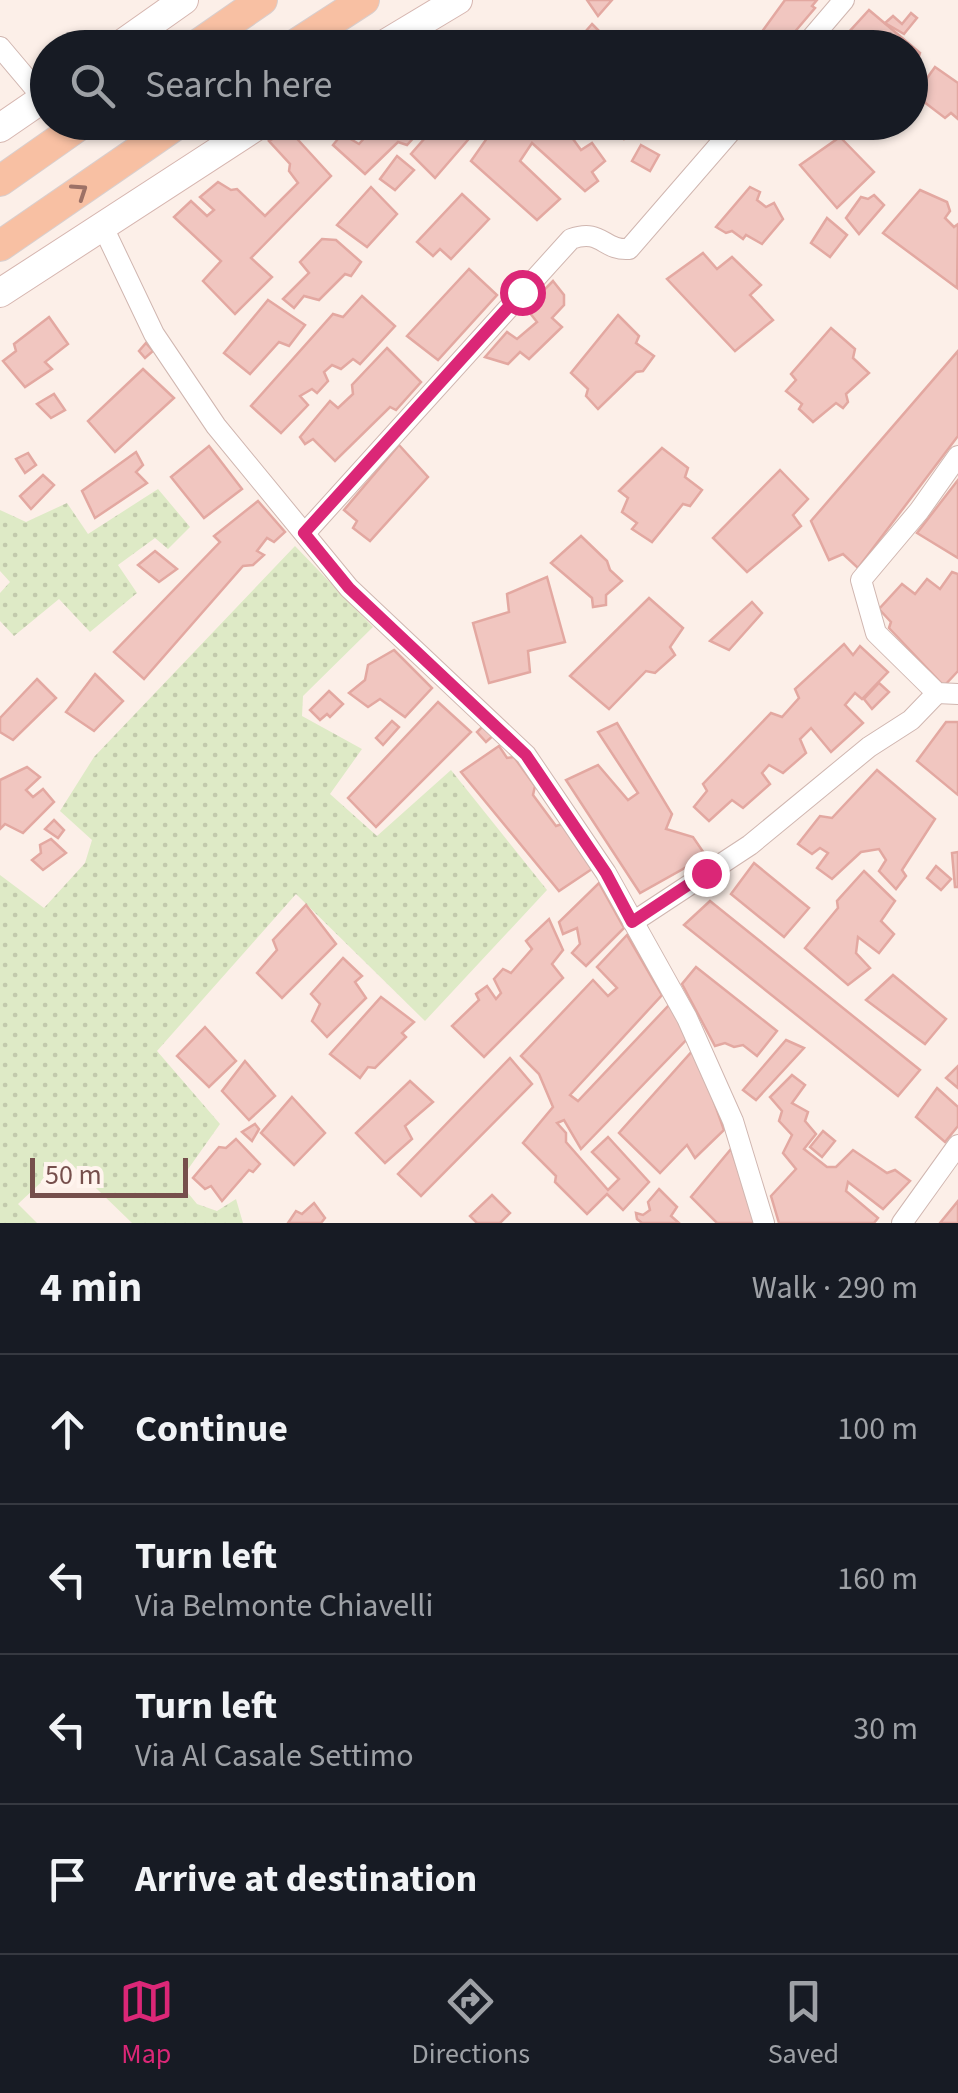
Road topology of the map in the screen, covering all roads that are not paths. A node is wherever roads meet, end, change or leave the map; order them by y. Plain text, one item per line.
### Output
1 (184, 0) edge
2 (262, 0) edge
3 (364, 0) edge
4 (458, 0) edge
5 (844, 0) edge
6 (142, 30) edge
7 (219, 30) edge
8 (318, 30) edge
9 (408, 30) edge
10 (818, 30) edge
11 (0, 47) edge
12 (30, 80) edge
13 (30, 107) edge
14 (0, 128) edge
15 (58, 140) edge
16 (154, 140) edge
17 (235, 140) edge
18 (723, 140) edge
19 (0, 181) edge
20 (103, 227) junction
21 (0, 246) edge
22 (0, 293) edge
23 (958, 456) edge
24 (304, 533) junction
25 (948, 694) edge
26 (632, 922) junction
27 (958, 1145) edge
28 (764, 1223) edge
29 (902, 1223) edge

1 - 6 street
2 - 7 main road
3 - 8 main road
4 - 9 street
5 - 10 street
11 - 12 street
13 - 14 street
15 - 19 main road
21 -> 16 main road
17 - 20 street
18 - 24 street
20 - 22 street
20 - 24 street
23 - 25 street
24 - 26 street
25 - 26 street
26 - 28 street
27 - 29 street

